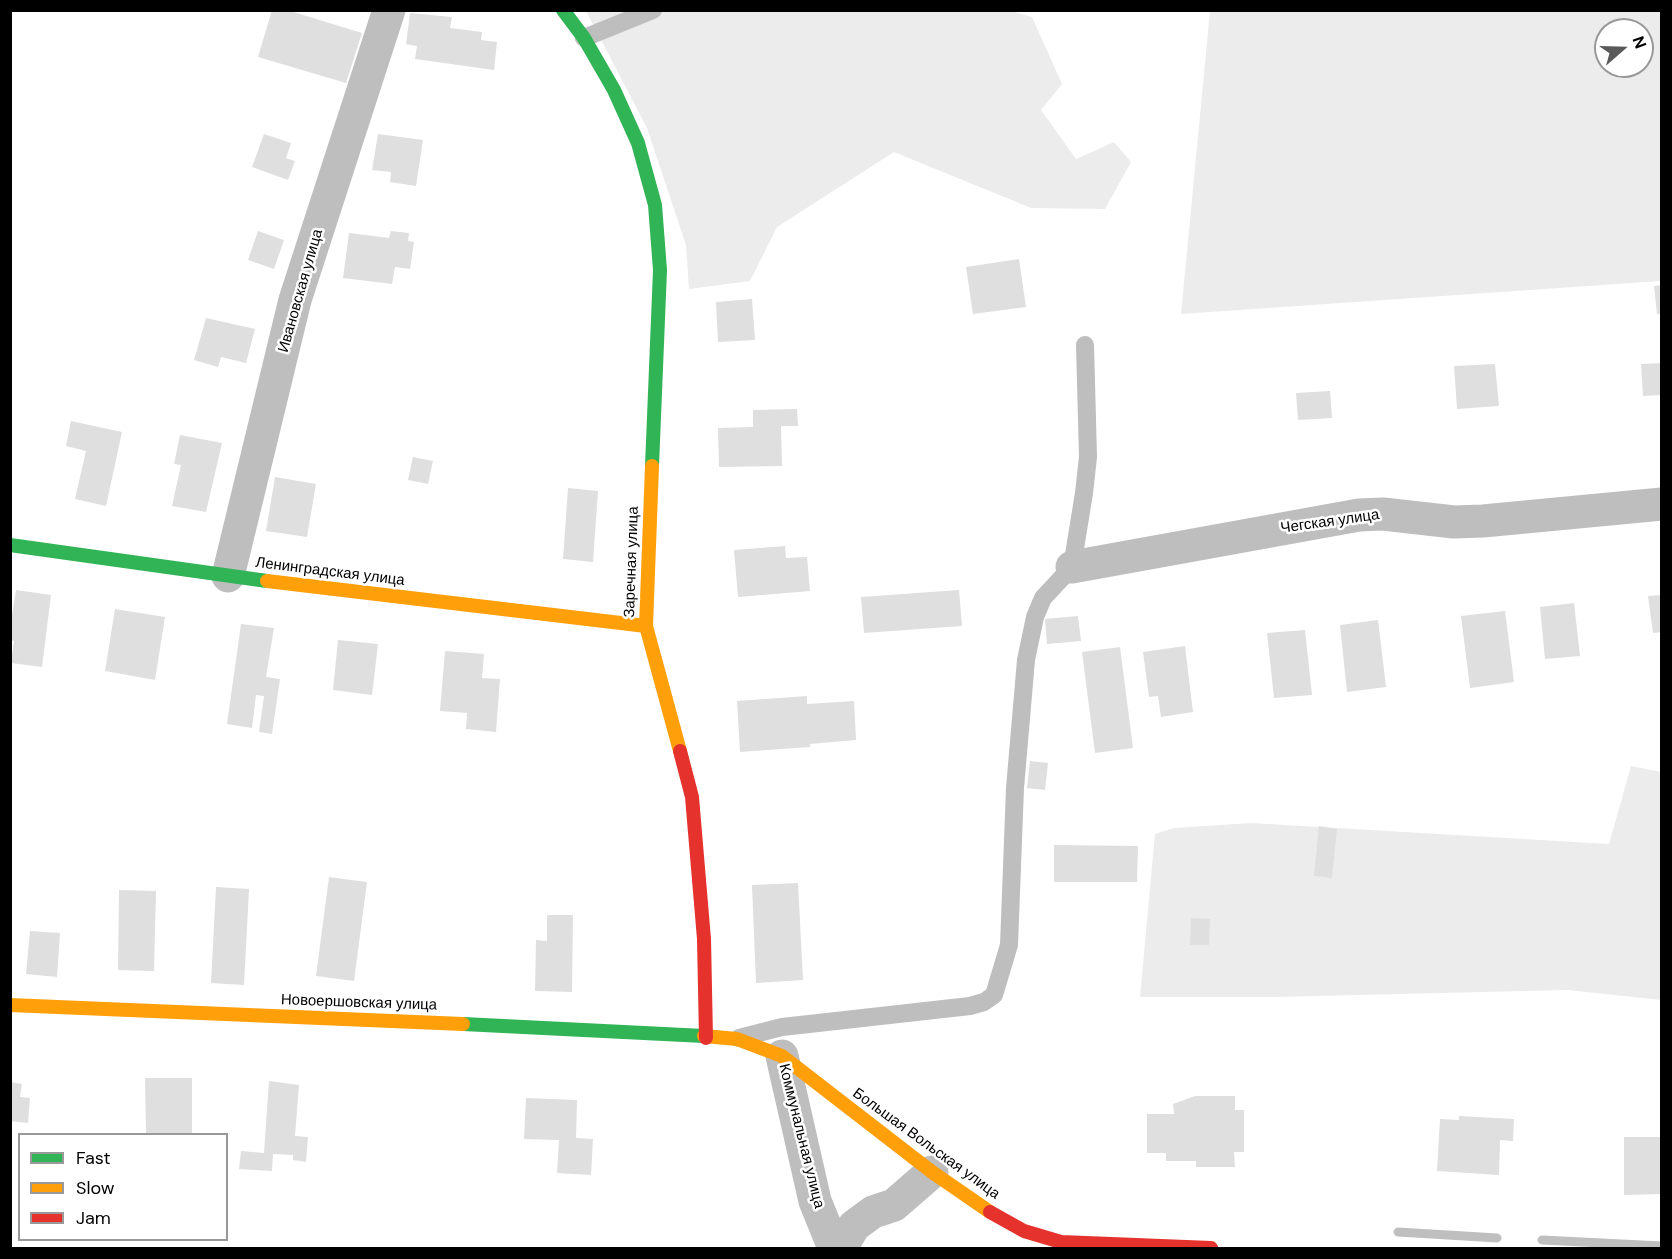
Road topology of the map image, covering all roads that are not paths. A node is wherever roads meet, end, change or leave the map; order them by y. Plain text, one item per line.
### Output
1 (389, 10) edge
2 (563, 10) edge
3 (651, 11) edge
4 (584, 38) junction
5 (1085, 345) dead end
6 (1662, 504) edge
7 (10, 545) edge
8 (1072, 567) junction
9 (228, 576) junction
10 (646, 626) junction
11 (10, 1005) edge
12 (706, 1038) junction
13 (737, 1039) junction
14 (782, 1056) junction
15 (932, 1172) junction
16 (834, 1248) edge
17 (841, 1248) edge
18 (1211, 1248) edge

1 - 9 street, Ивановская улица
2 - 4 street, Заречная улица
3 - 4 lane
4 - 10 street, Заречная улица
5 - 8 lane
6 - 8 street, Чегская улица
7 - 9 street, Ленинградская улица
8 - 13 lane
9 - 10 street, Ленинградская улица
10 - 12 street, Заречная улица
11 - 12 street, Новоершовская улица
12 - 13 street, Большая Вольская улица
13 - 14 street, Большая Вольская улица
14 - 15 street, Большая Вольская улица
14 - 16 street, Коммунальная улица
15 - 17 street
15 - 18 street, Большая Вольская улица

